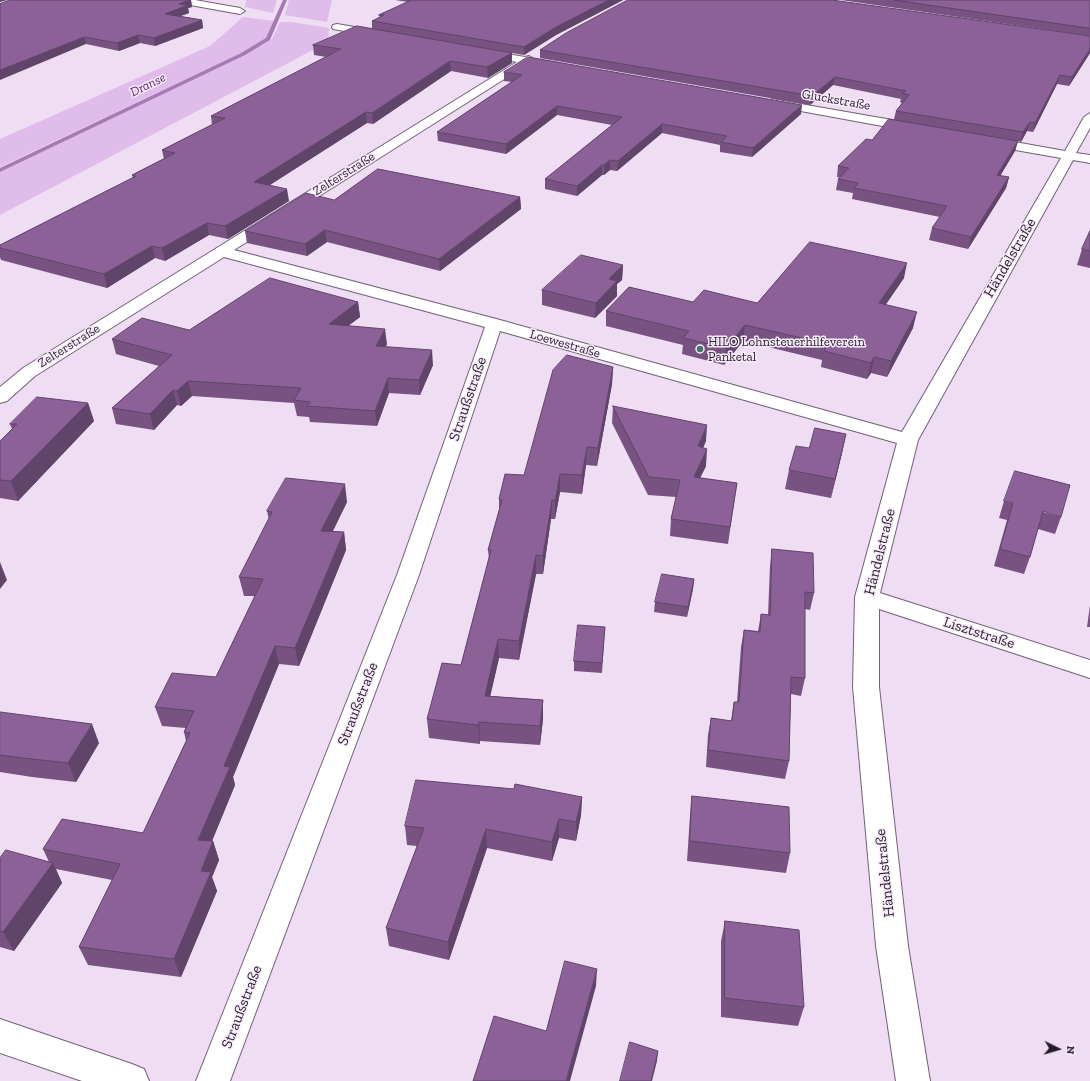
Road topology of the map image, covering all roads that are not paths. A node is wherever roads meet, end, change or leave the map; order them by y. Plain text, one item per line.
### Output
1 (179, 0) edge
2 (240, 11) dead end
3 (337, 27) dead end
4 (386, 36) edge
5 (475, 51) edge
6 (532, 57) junction
7 (565, 67) edge
8 (764, 102) edge
9 (1090, 117) edge
10 (925, 130) edge
11 (977, 139) edge
12 (1080, 157) edge
13 (221, 251) junction
14 (494, 324) junction
15 (0, 397) edge
16 (908, 440) junction
17 (867, 597) junction
18 (1090, 669) edge
19 (0, 1036) edge
20 (132, 1081) edge
21 (213, 1081) edge
22 (914, 1081) edge

1 - 2 street
3 - 4 street
5 - 6 street
6 - 7 street
6 - 13 street, Zelterstraße
8 - 10 street, Gluckstraße
9 - 12 street, Händelstraße
11 - 12 street
12 - 16 street, Händelstraße
13 - 14 street, Loewestraße
13 - 15 street, Zelterstraße
14 - 16 street, Loewestraße
14 - 21 street, Straußstraße
16 - 17 street, Händelstraße
17 - 18 street, Lisztstraße
17 - 22 street, Händelstraße
19 - 20 street

